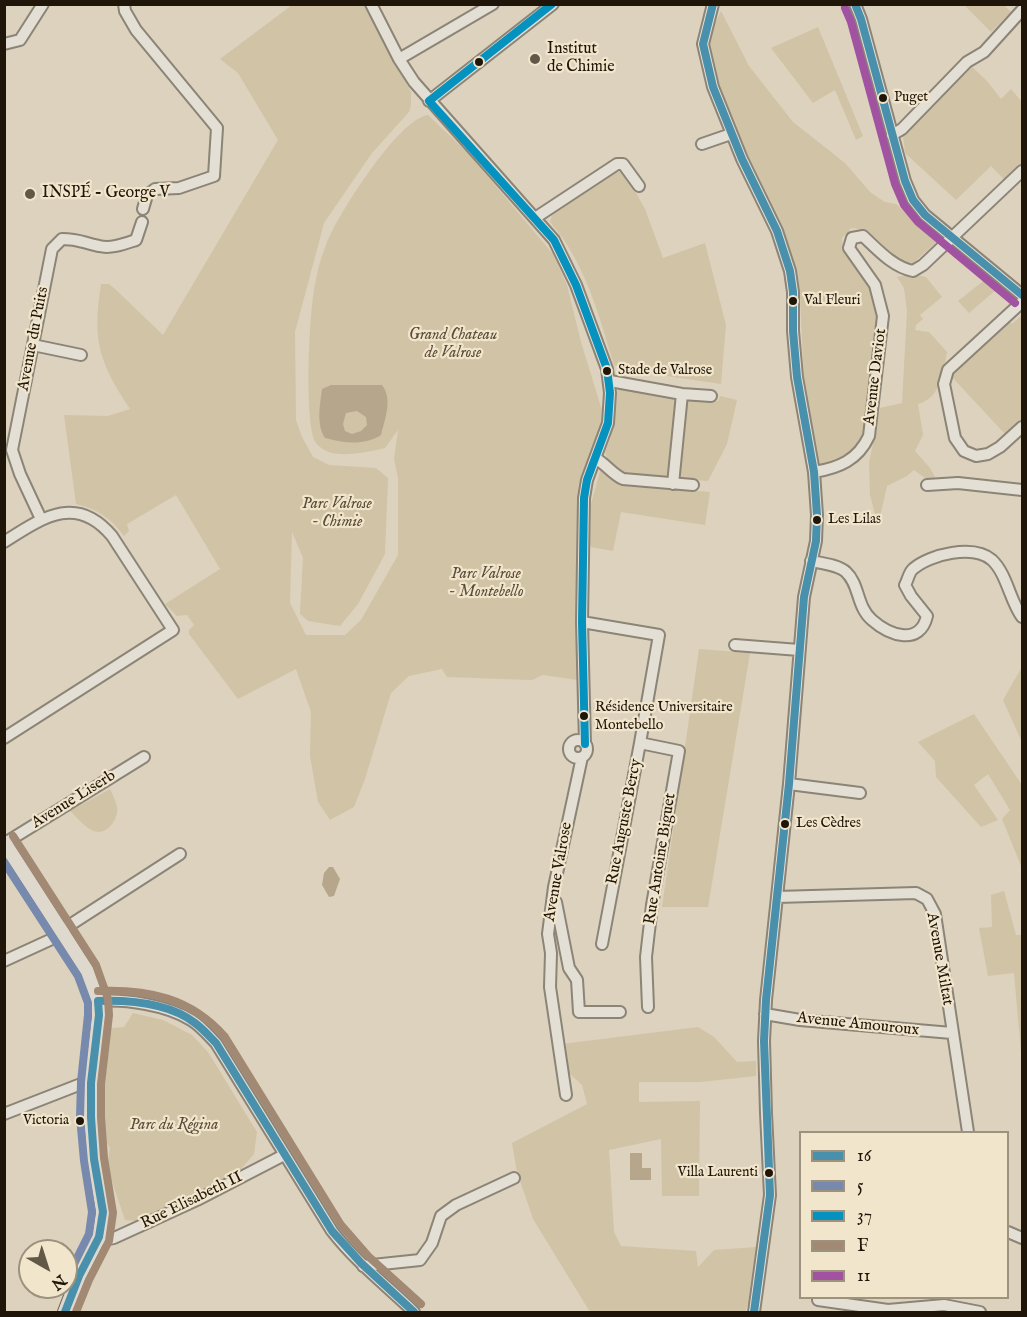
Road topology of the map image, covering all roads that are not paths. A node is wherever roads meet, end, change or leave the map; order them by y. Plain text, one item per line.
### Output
1 (43, 4) edge
2 (371, 4) edge
3 (493, 4) edge
4 (553, 4) edge
5 (713, 4) edge
6 (855, 4) edge
7 (126, 7) edge
8 (1023, 10) edge
9 (4, 44) edge
10 (399, 59) junction
11 (429, 101) junction
12 (731, 134) junction
13 (892, 135) junction
14 (702, 144) dead end
15 (1023, 171) edge
16 (639, 186) dead end
17 (143, 209) dead end
18 (535, 218) junction
19 (142, 222) dead end
20 (951, 238) junction
21 (1023, 295) edge
22 (1023, 302) edge
23 (33, 345) junction
24 (81, 355) dead end
25 (610, 381) junction
26 (682, 393) junction
27 (711, 396) dead end
28 (1023, 427) edge
29 (595, 458) junction
30 (814, 472) junction
31 (673, 484) junction
32 (693, 485) dead end
33 (927, 485) dead end
34 (1023, 490) edge
35 (41, 519) junction
36 (4, 542) edge
37 (811, 561) junction
38 (1023, 617) edge
39 (582, 622) junction
40 (735, 645) dead end
41 (799, 650) junction
42 (4, 738) edge
43 (640, 743) junction
44 (585, 744) junction
45 (144, 757) dead end
46 (582, 757) junction
47 (789, 784) junction
48 (860, 793) dead end
49 (5, 843) edge
50 (180, 854) dead end
51 (554, 887) junction
52 (777, 897) junction
53 (62, 932) junction
54 (602, 944) dead end
55 (4, 961) edge
56 (98, 1001) junction
57 (648, 1007) dead end
58 (620, 1012) dead end
59 (765, 1014) junction
60 (952, 1033) junction
61 (91, 1083) junction
62 (566, 1095) dead end
63 (4, 1114) edge
64 (968, 1131) edge
65 (284, 1155) junction
66 (514, 1178) dead end
67 (1009, 1232) edge
68 (99, 1238) junction
69 (1023, 1238) edge
70 (363, 1266) junction
71 (818, 1300) dead end
72 (65, 1312) edge
73 (414, 1312) edge
74 (754, 1312) edge
75 (980, 1312) edge

1 - 9 street
2 - 10 street, Avenue Valrose
3 - 10 street
4 - 11 street
5 - 12 street
6 - 13 street
7 - 17 street
8 - 13 street
10 - 11 street, Avenue Valrose
11 - 18 street, Avenue Valrose
12 - 14 street
12 - 30 street
13 - 20 street
15 - 20 street
16 - 18 street
18 - 25 street, Avenue Valrose
19 - 23 street, Avenue du Puits
20 - 21 street
20 - 30 street, Avenue Daviot
22 - 28 street
23 - 24 street
23 - 35 street, Avenue du Puits
25 - 26 street
25 - 29 street, Avenue Valrose
26 - 27 street
26 - 31 street
29 - 31 street
29 - 39 street, Avenue Valrose
30 - 37 street
31 - 32 street
33 - 34 street
35 - 36 street
35 - 42 street
37 - 38 street
37 - 41 street
39 - 43 street, Rue Auguste Bercy
39 - 44 street, Avenue Valrose
40 - 41 street
41 - 47 street
43 - 54 street, Rue Auguste Bercy
43 - 57 street, Rue Antoine Biguet
44 - 46 street, Avenue Valrose
44 - 46 street
45 - 49 street, Avenue Liserb
46 - 51 street, Avenue Valrose
47 - 48 street
47 - 52 street
49 - 53 main road
50 - 53 street
51 - 58 street
51 - 62 street, Avenue Valrose
52 - 59 street
52 - 60 street, Avenue Miltat
53 - 55 street
53 - 56 main road
56 - 61 main road
56 - 65 street
59 - 60 street, Avenue Amouroux
59 - 74 street
60 - 64 street, Avenue Miltat
61 - 63 street
61 - 68 main road
65 - 68 street, Rue Elisabeth II
65 - 70 street
66 - 70 street
67 - 69 street
68 - 72 main road
70 - 73 street
71 - 75 street

